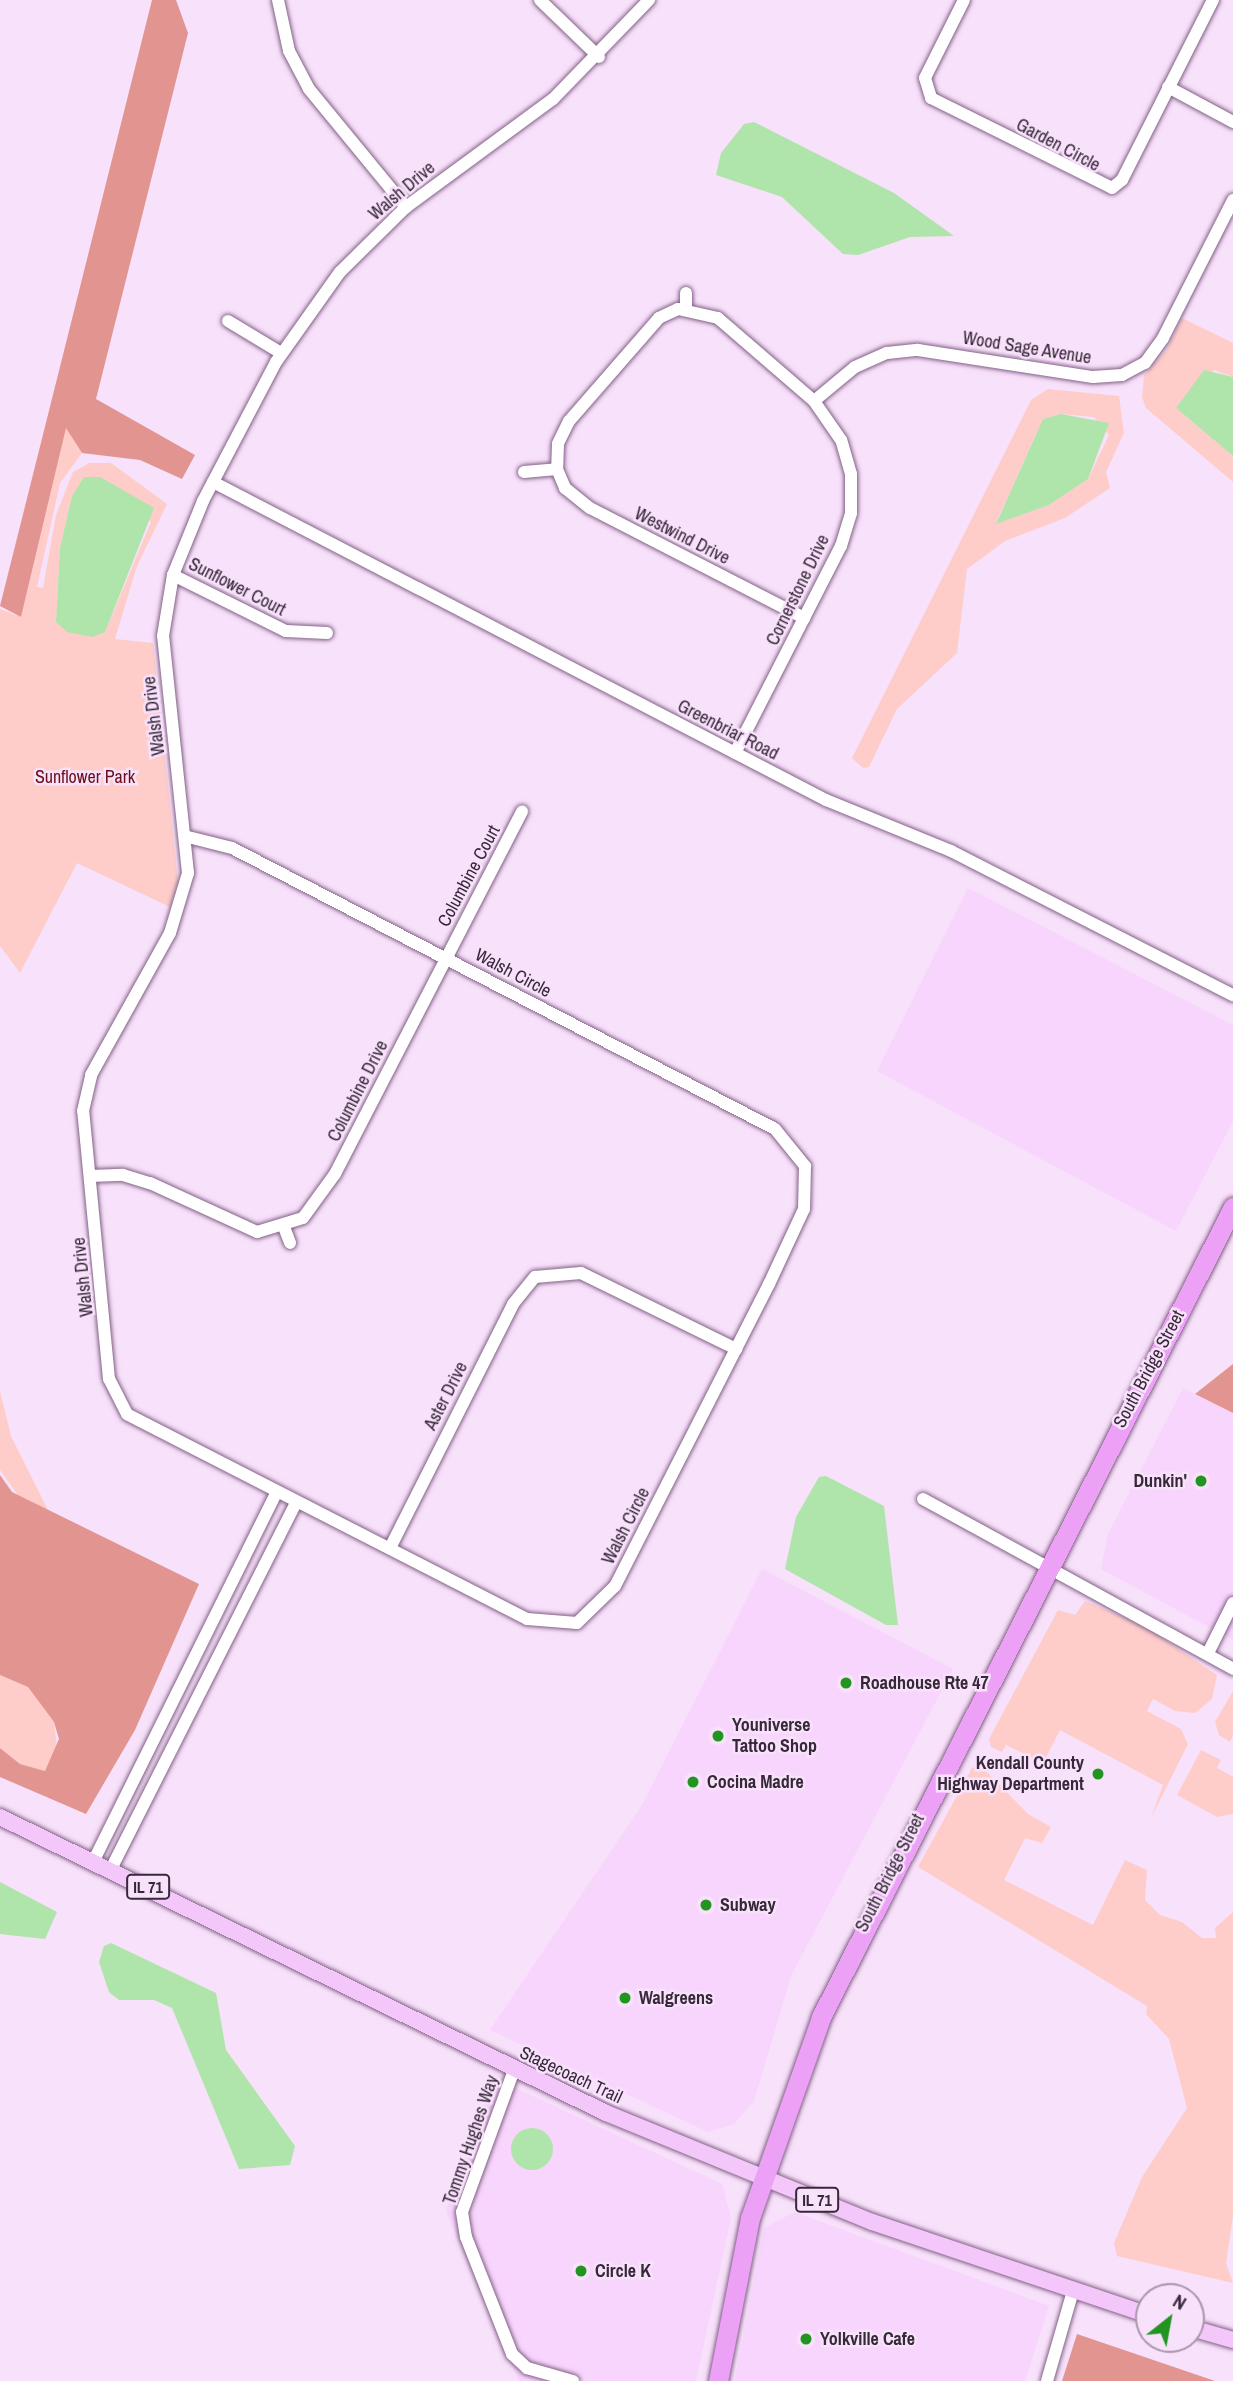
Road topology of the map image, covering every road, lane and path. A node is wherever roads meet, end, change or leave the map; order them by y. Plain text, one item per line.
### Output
1 (278, 0) edge
2 (540, 0) edge
3 (649, 0) edge
4 (964, 0) edge
5 (1213, 0) edge
6 (599, 57) junction
7 (1168, 87) junction
8 (1233, 122) edge
9 (1233, 200) edge
10 (406, 207) junction
11 (687, 293) dead end
12 (686, 309) junction
13 (228, 321) dead end
14 (281, 353) junction
15 (814, 401) junction
16 (557, 469) junction
17 (524, 472) dead end
18 (213, 482) junction
19 (173, 575) junction
20 (804, 618) junction
21 (327, 633) dead end
22 (735, 753) junction
23 (522, 811) dead end
24 (188, 837) junction
25 (446, 958) junction
26 (1233, 995) edge
27 (90, 1176) junction
28 (1233, 1207) edge
29 (284, 1227) junction
30 (290, 1243) dead end
31 (544, 1260) dead end
32 (547, 1273) junction
33 (736, 1349) junction
34 (277, 1492) junction
35 (923, 1499) dead end
36 (296, 1502) junction
37 (390, 1548) junction
38 (1049, 1565) junction
39 (1233, 1603) edge
40 (577, 1623) junction
41 (581, 1636) dead end
42 (1208, 1653) junction
43 (1233, 1669) edge
44 (160, 1727) junction
45 (178, 1736) junction
46 (0, 1817) edge
47 (94, 1860) junction
48 (111, 1869) junction
49 (514, 2070) junction
50 (761, 2179) junction
51 (1073, 2291) junction
52 (1135, 2311) edge
53 (1205, 2332) edge
54 (1233, 2340) edge
55 (560, 2379) edge
56 (573, 2381) edge
57 (718, 2381) edge
58 (1046, 2381) edge

1 - 10 street
2 - 6 street
3 - 6 street, Walsh Drive
4 - 7 street, Garden Circle
5 - 7 street, Garden Circle
6 - 10 street, Walsh Drive
7 - 8 street
9 - 15 street, Wood Sage Avenue
10 - 14 street, Walsh Drive
11 - 12 street
12 - 15 street
12 - 16 street
13 - 14 street
14 - 18 street, Walsh Drive
15 - 20 street, Cornerstone Drive
16 - 17 street
16 - 20 street, Westwind Drive
18 - 19 street, Walsh Drive
18 - 22 street, Greenbriar Road
19 - 21 street, Sunflower Court
19 - 24 street, Walsh Drive
20 - 22 street, Cornerstone Drive
22 - 26 street, Greenbriar Road
23 - 25 street, Columbine Court
24 - 25 street, Walsh Circle
24 - 27 street, Walsh Drive
25 - 29 street, Columbine Drive
25 - 33 street, Walsh Circle
27 - 29 street
27 - 34 street, Walsh Drive
28 - 38 highway, South Bridge Street
29 - 30 street
31 - 32 street
32 - 33 street
32 - 37 street, Aster Drive
33 - 40 street, Walsh Circle
34 - 36 street, Walsh Drive
34 - 44 street
35 - 38 street
36 - 37 street
36 - 45 street
37 - 40 street
38 - 42 street
38 - 50 highway, South Bridge Street
39 - 42 street
40 - 41 street
42 - 43 street
44 - 45 street
44 - 47 street
45 - 48 street
46 - 47 main road, Stagecoach Trail / IL 71
47 - 48 main road, Stagecoach Trail / IL 71
48 - 49 main road, Stagecoach Trail / IL 71
49 - 50 main road, Stagecoach Trail / IL 71
49 - 55 street, Tommy Hughes Way
50 - 51 main road, Stagecoach Trail / IL 71
50 - 57 highway, South Bridge Street
51 - 52 main road, Stagecoach Trail / IL 71
51 - 58 street
53 - 54 main road
55 - 56 street, Tommy Hughes Way

